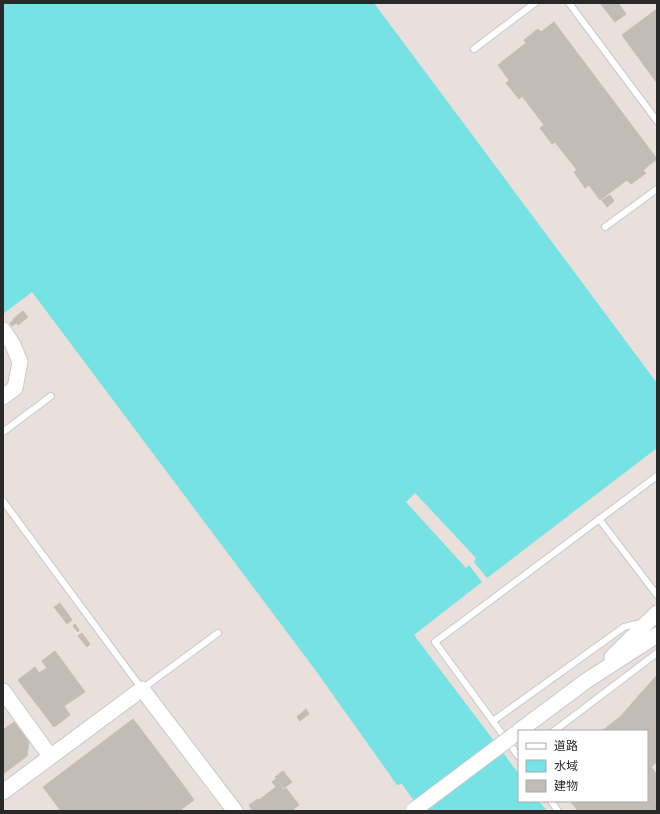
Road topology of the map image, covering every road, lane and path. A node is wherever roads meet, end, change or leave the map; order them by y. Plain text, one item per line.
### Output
1 (535, 3) edge
2 (569, 3) edge
3 (474, 49) dead end
4 (657, 121) edge
5 (657, 189) edge
6 (606, 227) dead end
7 (3, 330) edge
8 (51, 396) dead end
9 (3, 397) edge
10 (3, 432) edge
11 (657, 476) edge
12 (3, 501) edge
13 (599, 519) junction
14 (657, 595) edge
15 (653, 616) edge
16 (218, 633) dead end
17 (657, 635) edge
18 (657, 653) edge
19 (586, 681) junction
20 (142, 689) junction
21 (3, 691) edge
22 (493, 721) junction
23 (520, 730) edge
24 (555, 730) edge
25 (517, 732) edge
26 (518, 755) edge
27 (50, 756) junction
28 (3, 792) edge
29 (552, 802) edge
30 (235, 811) edge
31 (414, 811) edge
32 (558, 811) edge

1 - 3 lane
2 - 4 lane
5 - 6 lane
7 - 9 street
8 - 10 lane
11 - 13 lane
12 - 20 lane
13 - 14 lane
13 - 22 lane
15 - 19 street
15 - 22 lane
16 - 20 lane
17 - 19 street
18 - 24 lane
19 - 23 street
20 - 27 street
20 - 30 street
21 - 27 street
22 - 26 lane
25 - 31 street, bridge
27 - 28 street
29 - 32 lane

